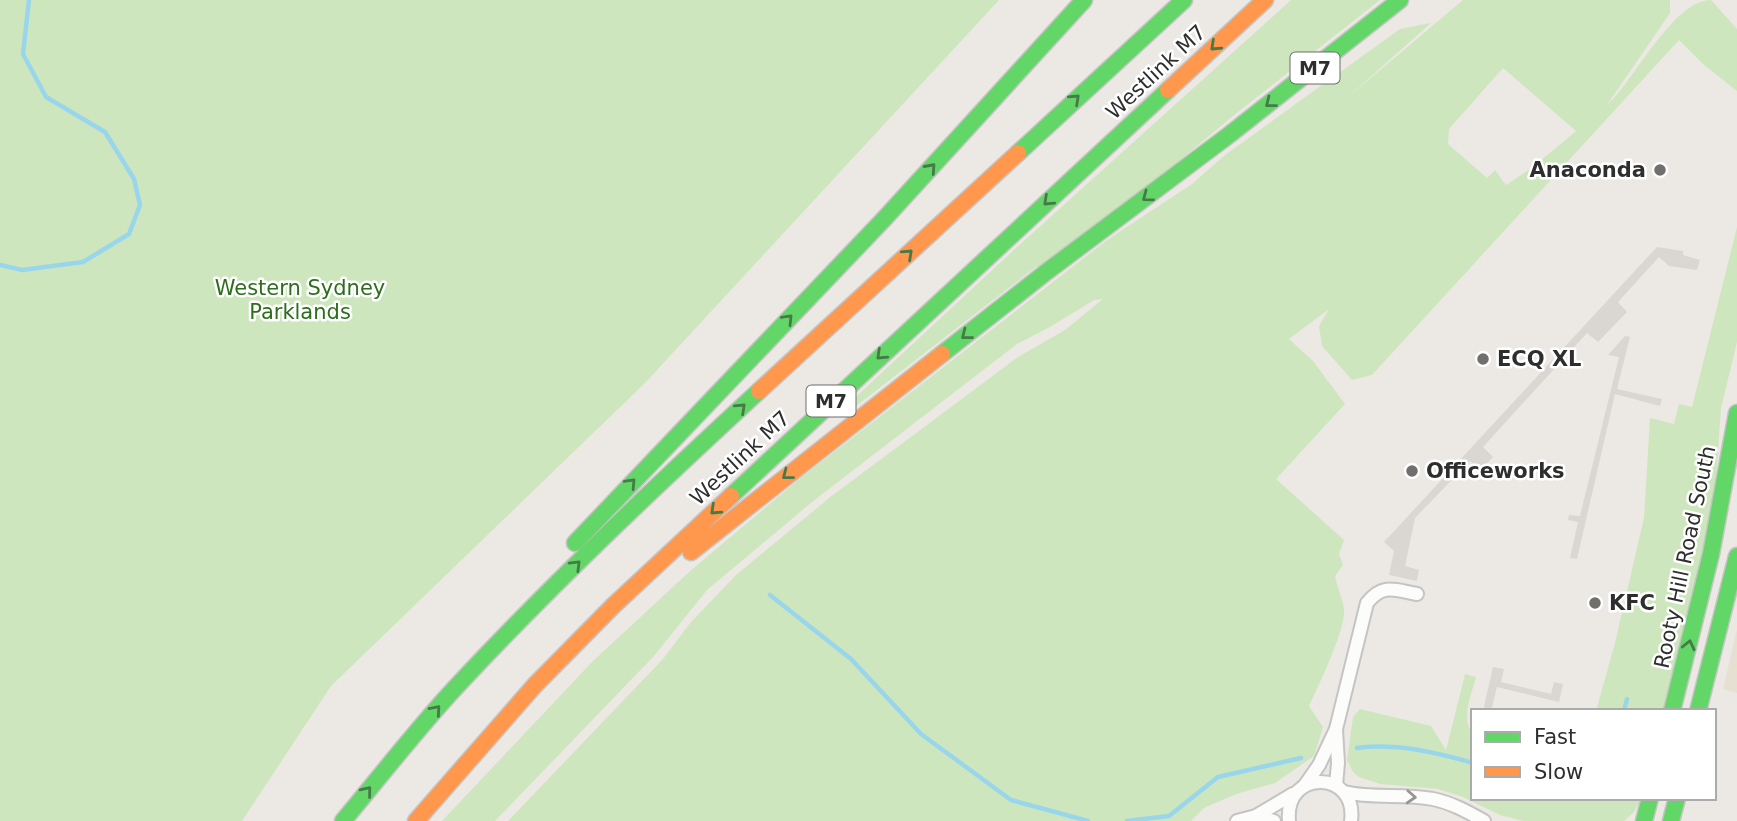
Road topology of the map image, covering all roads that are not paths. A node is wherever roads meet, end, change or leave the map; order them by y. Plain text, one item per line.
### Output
1 (1084, 0) edge
2 (1184, 0) edge
3 (1265, 0) edge
4 (1400, 0) edge
5 (1737, 413) edge
6 (1737, 556) edge
7 (1417, 594) dead end
8 (613, 606) junction
9 (510, 630) junction
10 (1672, 709) edge
11 (1699, 709) edge
12 (1336, 729) junction
13 (1301, 788) junction
14 (1340, 789) junction
15 (1676, 800) edge
16 (1256, 816) junction
17 (343, 821) edge
18 (416, 821) edge
19 (1237, 821) edge
20 (1274, 821) edge
21 (1289, 821) edge
22 (1351, 821) edge
23 (1484, 821) edge
24 (1671, 821) edge

9 -> 1 main road
9 -> 2 main road, Westlink M7 / M7
3 -> 8 main road, Westlink M7 / M7
4 -> 8 main road, M7
10 -> 5 main road, Rooty Hill Road South
6 - 11 main road
7 - 12 street
8 - 18 main road, Westlink M7 / M7
17 -> 9 main road, Westlink M7 / M7
12 - 13 street
12 - 14 street
13 - 14 street
13 - 16 street
13 - 21 street
14 - 22 street
14 -> 23 street
15 - 24 main road
16 - 19 street
16 - 20 street

